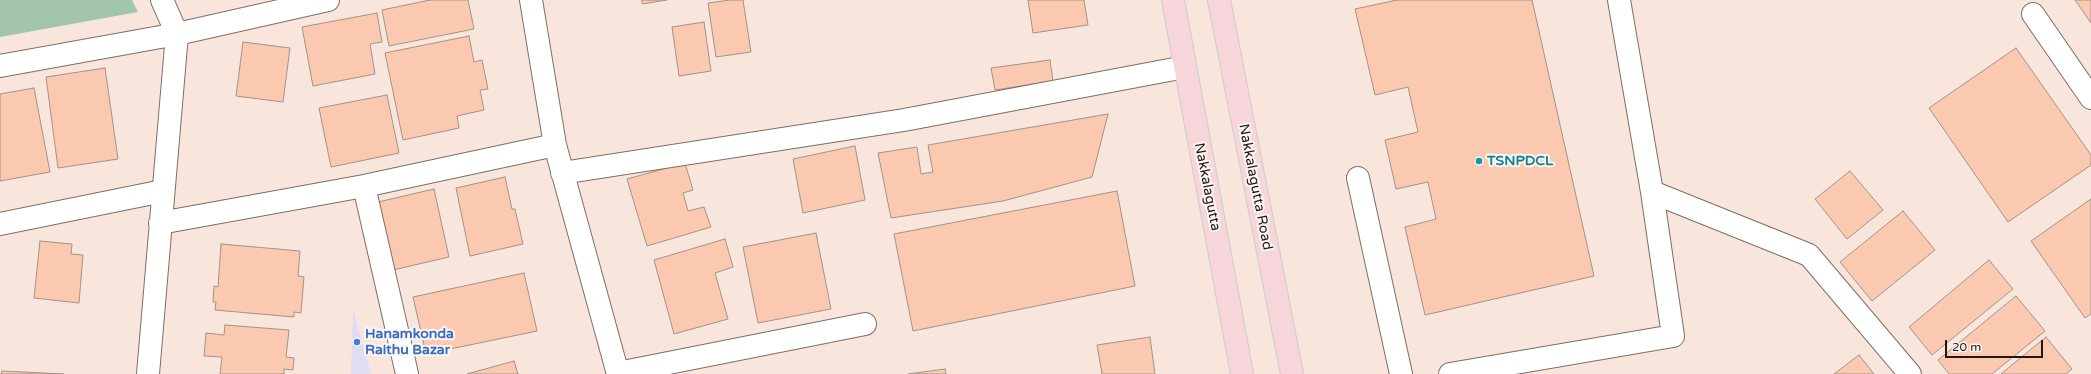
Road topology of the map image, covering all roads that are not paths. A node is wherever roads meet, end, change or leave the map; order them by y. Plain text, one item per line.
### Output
1 (162, 0) edge
2 (328, 0) edge
3 (531, 0) edge
4 (1173, 0) edge
5 (1220, 0) edge
6 (1619, 0) edge
7 (2033, 14) dead end
8 (177, 34) junction
9 (0, 66) edge
10 (1185, 67) junction
11 (2091, 98) edge
12 (555, 145) junction
13 (562, 173) junction
14 (1358, 178) dead end
15 (364, 186) junction
16 (163, 191) junction
17 (1652, 192) junction
18 (160, 223) junction
19 (0, 224) edge
20 (865, 324) dead end
21 (148, 374) edge
22 (407, 374) edge
23 (618, 374) edge
24 (1242, 374) edge
25 (1292, 374) edge
26 (1401, 374) edge
27 (1450, 374) edge
28 (1910, 374) edge

1 - 8 street
2 - 8 street
3 - 12 street
4 - 10 main road, Nakkalagutta
5 - 25 main road, Nakkalagutta Road
6 - 17 street
7 - 11 street
8 - 9 street
8 - 16 street
10 - 13 street
10 - 24 main road, Nakkalagutta
12 - 13 street
12 - 15 street
13 - 23 street
14 - 26 street
15 - 18 street
15 - 22 street
16 - 18 street
16 - 19 street
17 - 27 street
17 - 28 street
18 - 21 street
20 - 23 street

